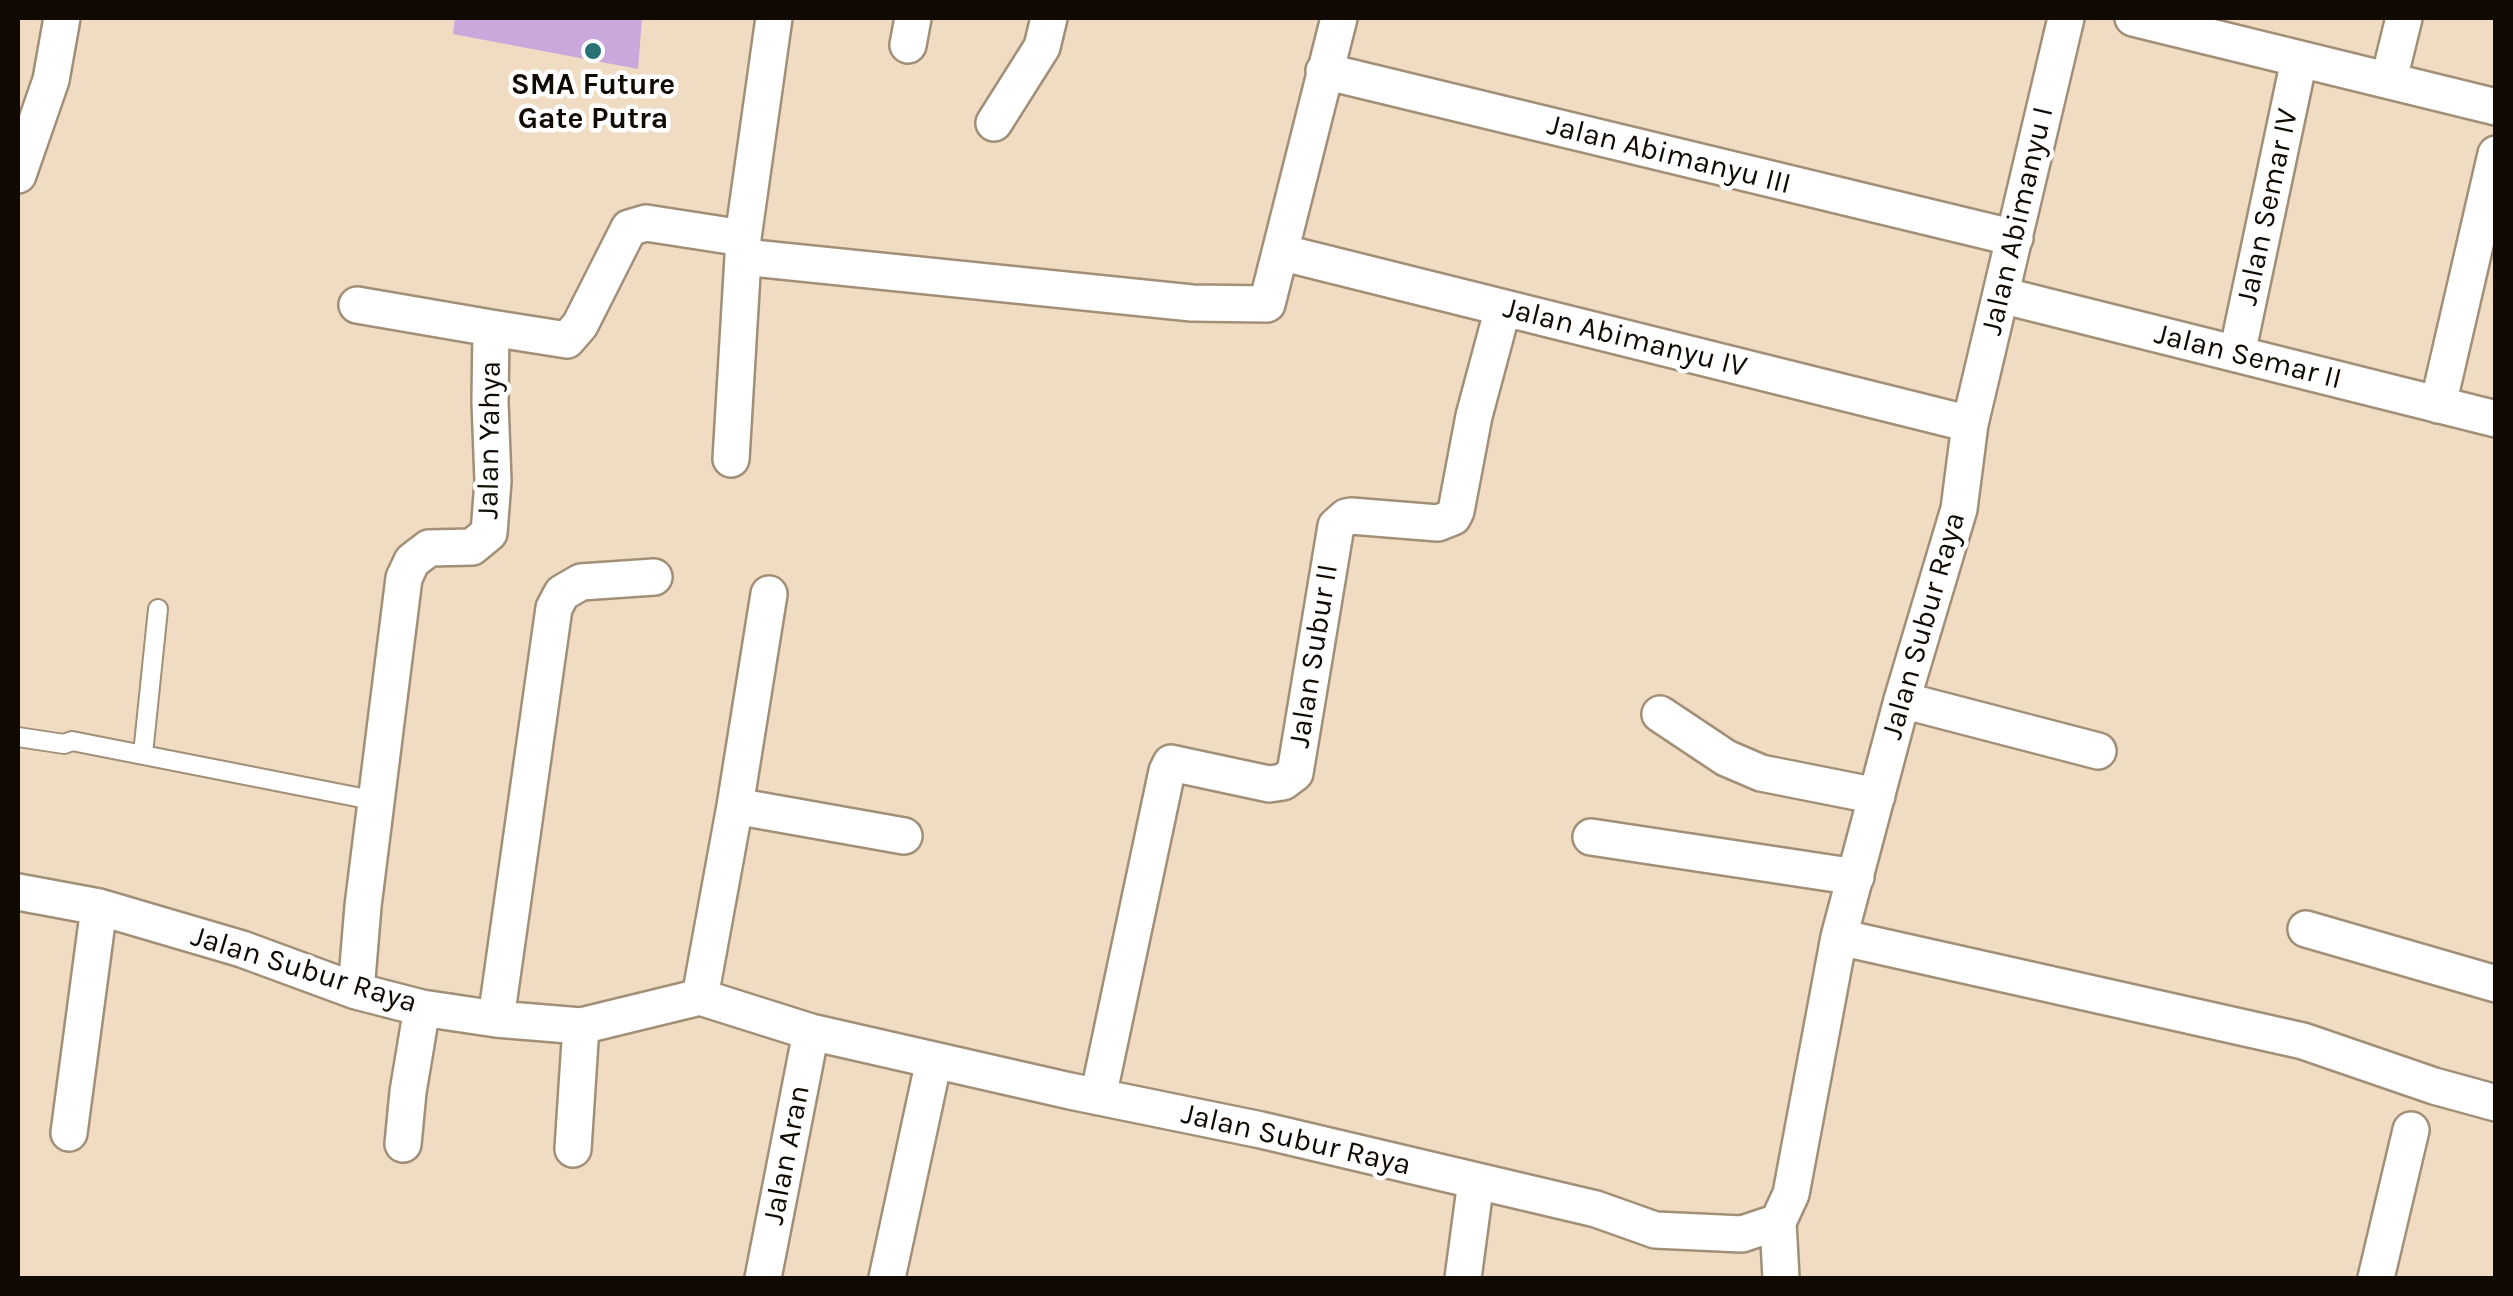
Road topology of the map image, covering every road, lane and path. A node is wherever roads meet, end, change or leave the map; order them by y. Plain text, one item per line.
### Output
1 (62, 18) edge
2 (774, 18) edge
3 (1049, 18) edge
4 (1338, 18) edge
5 (2066, 18) edge
6 (2133, 18) edge
7 (2404, 18) edge
8 (2300, 60) junction
9 (1324, 71) junction
10 (2389, 79) junction
11 (2496, 107) edge
12 (994, 122) dead end
13 (2496, 154) edge
14 (18, 175) edge
15 (2014, 238) junction
16 (744, 247) junction
17 (1280, 252) junction
18 (2001, 295) junction
19 (357, 305) dead end
20 (1503, 308) junction
21 (491, 328) junction
22 (2237, 354) junction
23 (2438, 405) junction
24 (2496, 419) edge
25 (1970, 424) junction
26 (731, 458) dead end
27 (654, 578) dead end
28 (769, 594) dead end
29 (158, 609) dead end
30 (1902, 700) junction
31 (1660, 714) dead end
32 (18, 737) edge
33 (2098, 750) dead end
34 (143, 754) junction
35 (1877, 796) junction
36 (376, 802) junction
37 (736, 806) junction
38 (904, 836) dead end
39 (1592, 837) dead end
40 (1856, 877) junction
41 (18, 892) edge
42 (99, 907) junction
43 (2306, 929) dead end
44 (1839, 937) junction
45 (2496, 984) edge
46 (356, 991) junction
47 (700, 997) junction
48 (422, 1008) junction
49 (496, 1019) junction
50 (581, 1026) junction
51 (811, 1032) junction
52 (934, 1060) junction
53 (1098, 1097) junction
54 (2496, 1103) edge
55 (2411, 1130) dead end
56 (69, 1134) dead end
57 (403, 1144) dead end
58 (573, 1148) dead end
59 (1476, 1181) junction
60 (1778, 1222) junction
61 (763, 1278) edge
62 (887, 1278) edge
63 (1463, 1278) edge
64 (1782, 1278) edge
65 (2376, 1278) edge

1 - 14 street
2 - 16 street
3 - 12 street
4 - 9 street
5 - 15 street, Jalan Abimanyu I
6 - 8 street
7 - 10 street
8 - 10 street
8 - 22 street, Jalan Semar IV
9 - 15 street, Jalan Abimanyu III
9 - 17 street
10 - 11 street
13 - 23 street
15 - 18 street, Jalan Abimanyu I
16 - 17 street, Jalan Yahya
16 - 21 street, Jalan Yahya
16 - 26 street
17 - 20 street, Jalan Abimanyu IV
18 - 22 street, Jalan Semar II
18 - 25 street, Jalan Abimanyu I
19 - 21 street
20 - 25 street, Jalan Abimanyu IV
20 - 53 street, Jalan Subur II
21 - 36 street, Jalan Yahya
22 - 23 street, Jalan Semar II
23 - 24 street, Jalan Semar II
25 - 30 street, Jalan Subur Raya
27 - 49 street
28 - 37 street
29 - 34 lane
30 - 33 street
30 - 35 street, Jalan Subur Raya
31 - 35 street
32 - 34 lane
34 - 36 lane
35 - 40 street, Jalan Subur Raya
36 - 46 street, Jalan Yahya
37 - 38 street
37 - 47 street
39 - 40 street
40 - 44 street, Jalan Subur Raya
41 - 42 street, Jalan Subur Raya
42 - 46 street, Jalan Subur Raya
42 - 56 street
43 - 45 street
44 - 54 street
44 - 60 street, Jalan Subur Raya
46 - 48 street, Jalan Subur Raya
47 - 50 street, Jalan Subur Raya
47 - 51 street, Jalan Subur Raya
48 - 49 street, Jalan Subur Raya
48 - 57 street
49 - 50 street, Jalan Subur Raya
50 - 58 street
51 - 52 street, Jalan Subur Raya
51 - 61 street, Jalan Aran
52 - 53 street, Jalan Subur Raya
52 - 62 street
53 - 59 street, Jalan Subur Raya
55 - 65 street
59 - 60 street, Jalan Subur Raya
59 - 63 street
60 - 64 street

